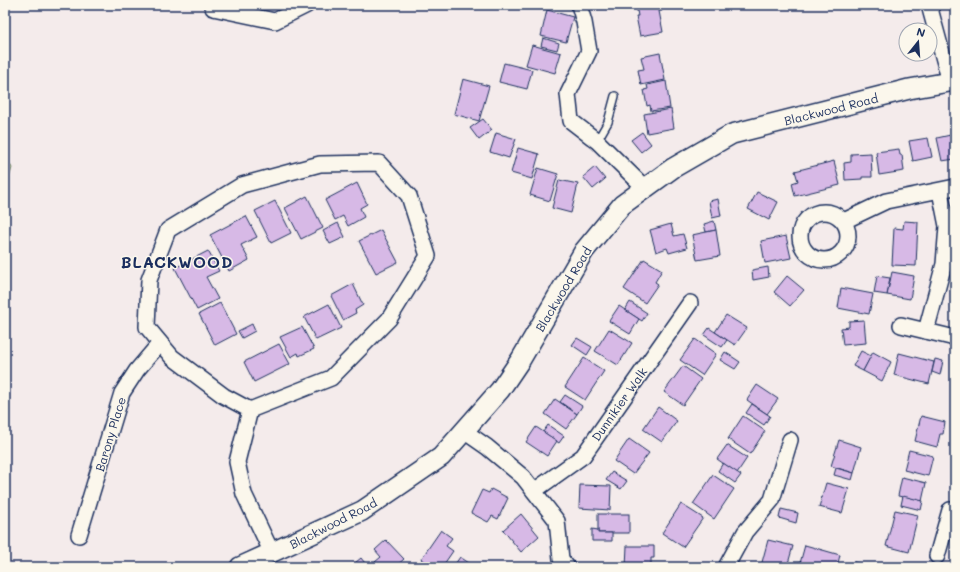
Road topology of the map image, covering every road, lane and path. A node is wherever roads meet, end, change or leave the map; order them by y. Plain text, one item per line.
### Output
1 (307, 5) edge
2 (579, 5) edge
3 (929, 5) edge
4 (212, 8) dead end
5 (953, 82) edge
6 (615, 96) dead end
7 (597, 142) junction
8 (955, 187) edge
9 (645, 188) junction
10 (940, 191) junction
11 (844, 221) dead end
12 (690, 303) dead end
13 (902, 325) dead end
14 (926, 331) junction
15 (955, 338) edge
16 (160, 343) junction
17 (250, 410) junction
18 (464, 431) junction
19 (790, 440) dead end
20 (534, 491) junction
21 (950, 510) dead end
22 (950, 527) edge
23 (79, 535) dead end
24 (272, 553) junction
25 (937, 556) dead end
26 (240, 567) edge
27 (566, 567) edge
28 (726, 567) edge

1 - 4 street
2 - 7 street
3 - 5 street
5 - 9 street, Blackwood Road
6 - 7 lane
7 - 9 street
8 - 10 street
9 - 18 street, Blackwood Road
10 - 11 street
10 - 14 street
12 - 20 street, Dunnikier Walk
13 - 14 street
14 - 15 street
16 - 17 street
16 - 17 street
16 - 23 street, Barony Place
17 - 24 street
18 - 20 street
18 - 24 street, Blackwood Road
19 - 28 street
20 - 27 street
21 - 22 street
22 - 25 street
24 - 26 street, Blackwood Road

